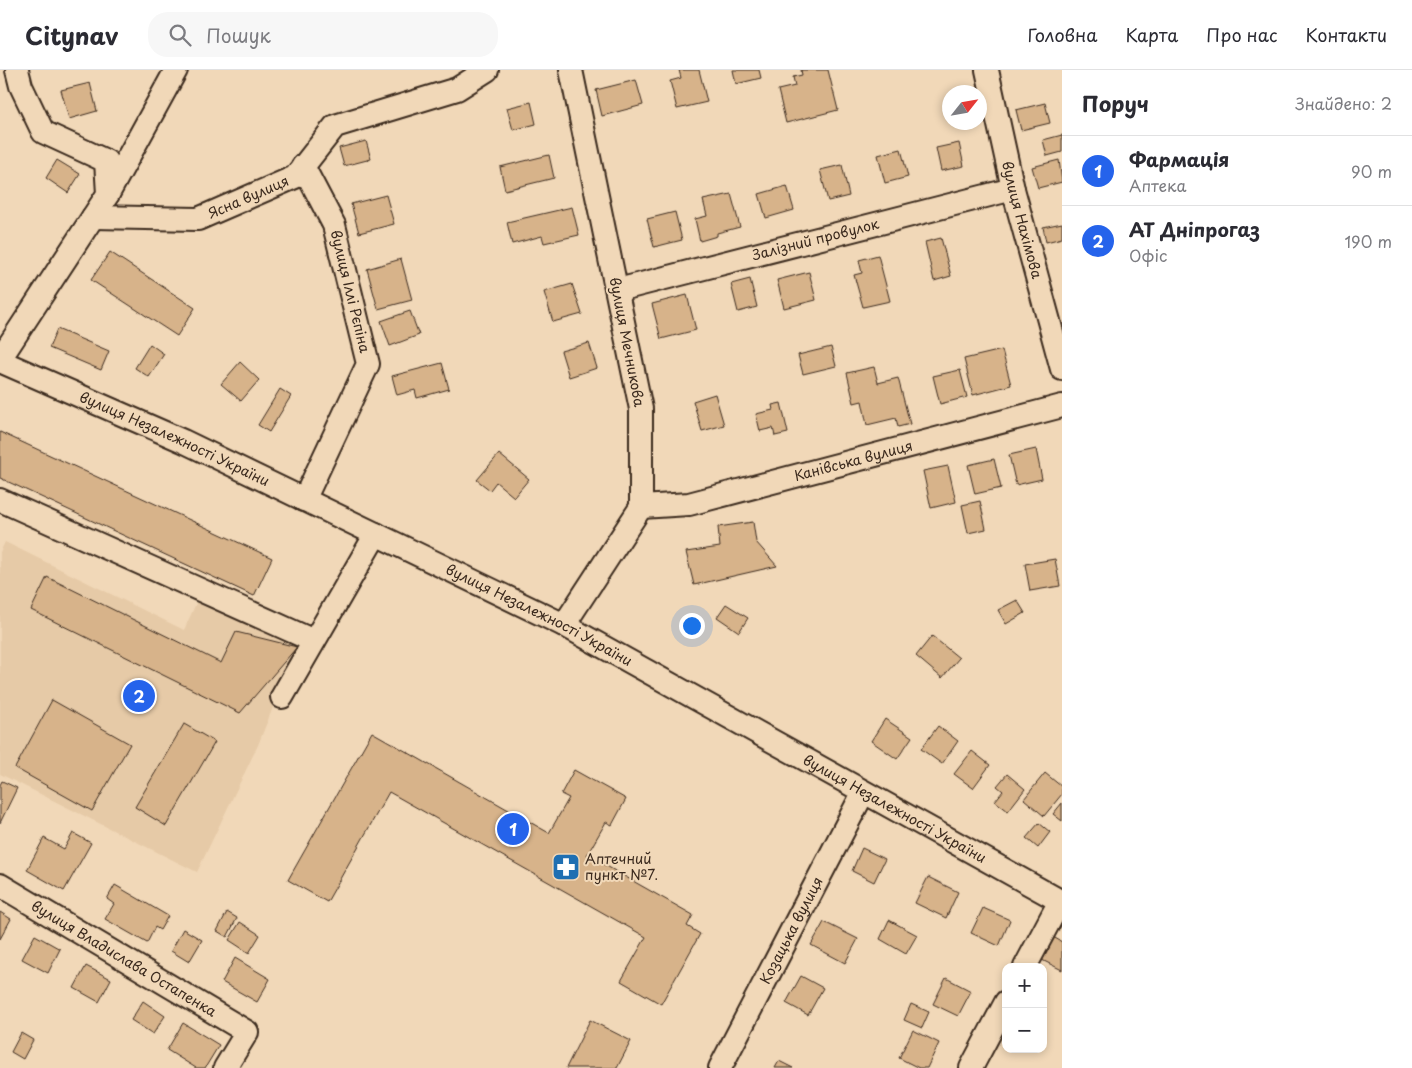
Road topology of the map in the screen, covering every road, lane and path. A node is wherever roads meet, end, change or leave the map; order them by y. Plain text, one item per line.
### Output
1 (17, 70) edge
2 (176, 70) edge
3 (487, 70) edge
4 (571, 70) edge
5 (987, 70) edge
6 (303, 166) junction
7 (1013, 189) junction
8 (108, 194) junction
9 (93, 217) junction
10 (618, 290) junction
11 (0, 360) edge
12 (1062, 369) edge
13 (1062, 406) edge
14 (0, 500) edge
15 (304, 500) junction
16 (642, 507) junction
17 (376, 534) junction
18 (564, 624) junction
19 (314, 641) junction
20 (282, 697) dead end
21 (863, 793) junction
22 (0, 885) edge
23 (1061, 902) edge
24 (1027, 963) edge
25 (1003, 1008) edge
26 (225, 1068) edge
27 (720, 1068) edge
28 (971, 1068) edge

1 - 8 street
2 - 8 street
3 - 6 street, Ясна вулиця
4 - 10 street, вулиця Мечникова
5 - 7 street, вулиця Нахімова
6 - 9 street, Ясна вулиця
6 - 15 street, вулиця Іллі Рєпіна
7 - 10 street, Залізний провулок
7 - 12 street, вулиця Нахімова
8 - 9 street
9 - 11 street
10 - 16 street, вулиця Мечникова
11 - 15 street, вулиця Незалежності України
13 - 16 street, Канівська вулиця
14 - 19 street
15 - 17 street, вулиця Незалежності України
16 - 18 street
17 - 18 street, вулиця Незалежності України
17 - 19 street
18 - 21 street, вулиця Незалежності України
19 - 20 street
21 - 23 street, вулиця Незалежності України
21 - 27 street, Козацька вулиця
22 - 26 street, вулиця Владислава Остапенка
23 - 24 street
25 - 28 street

